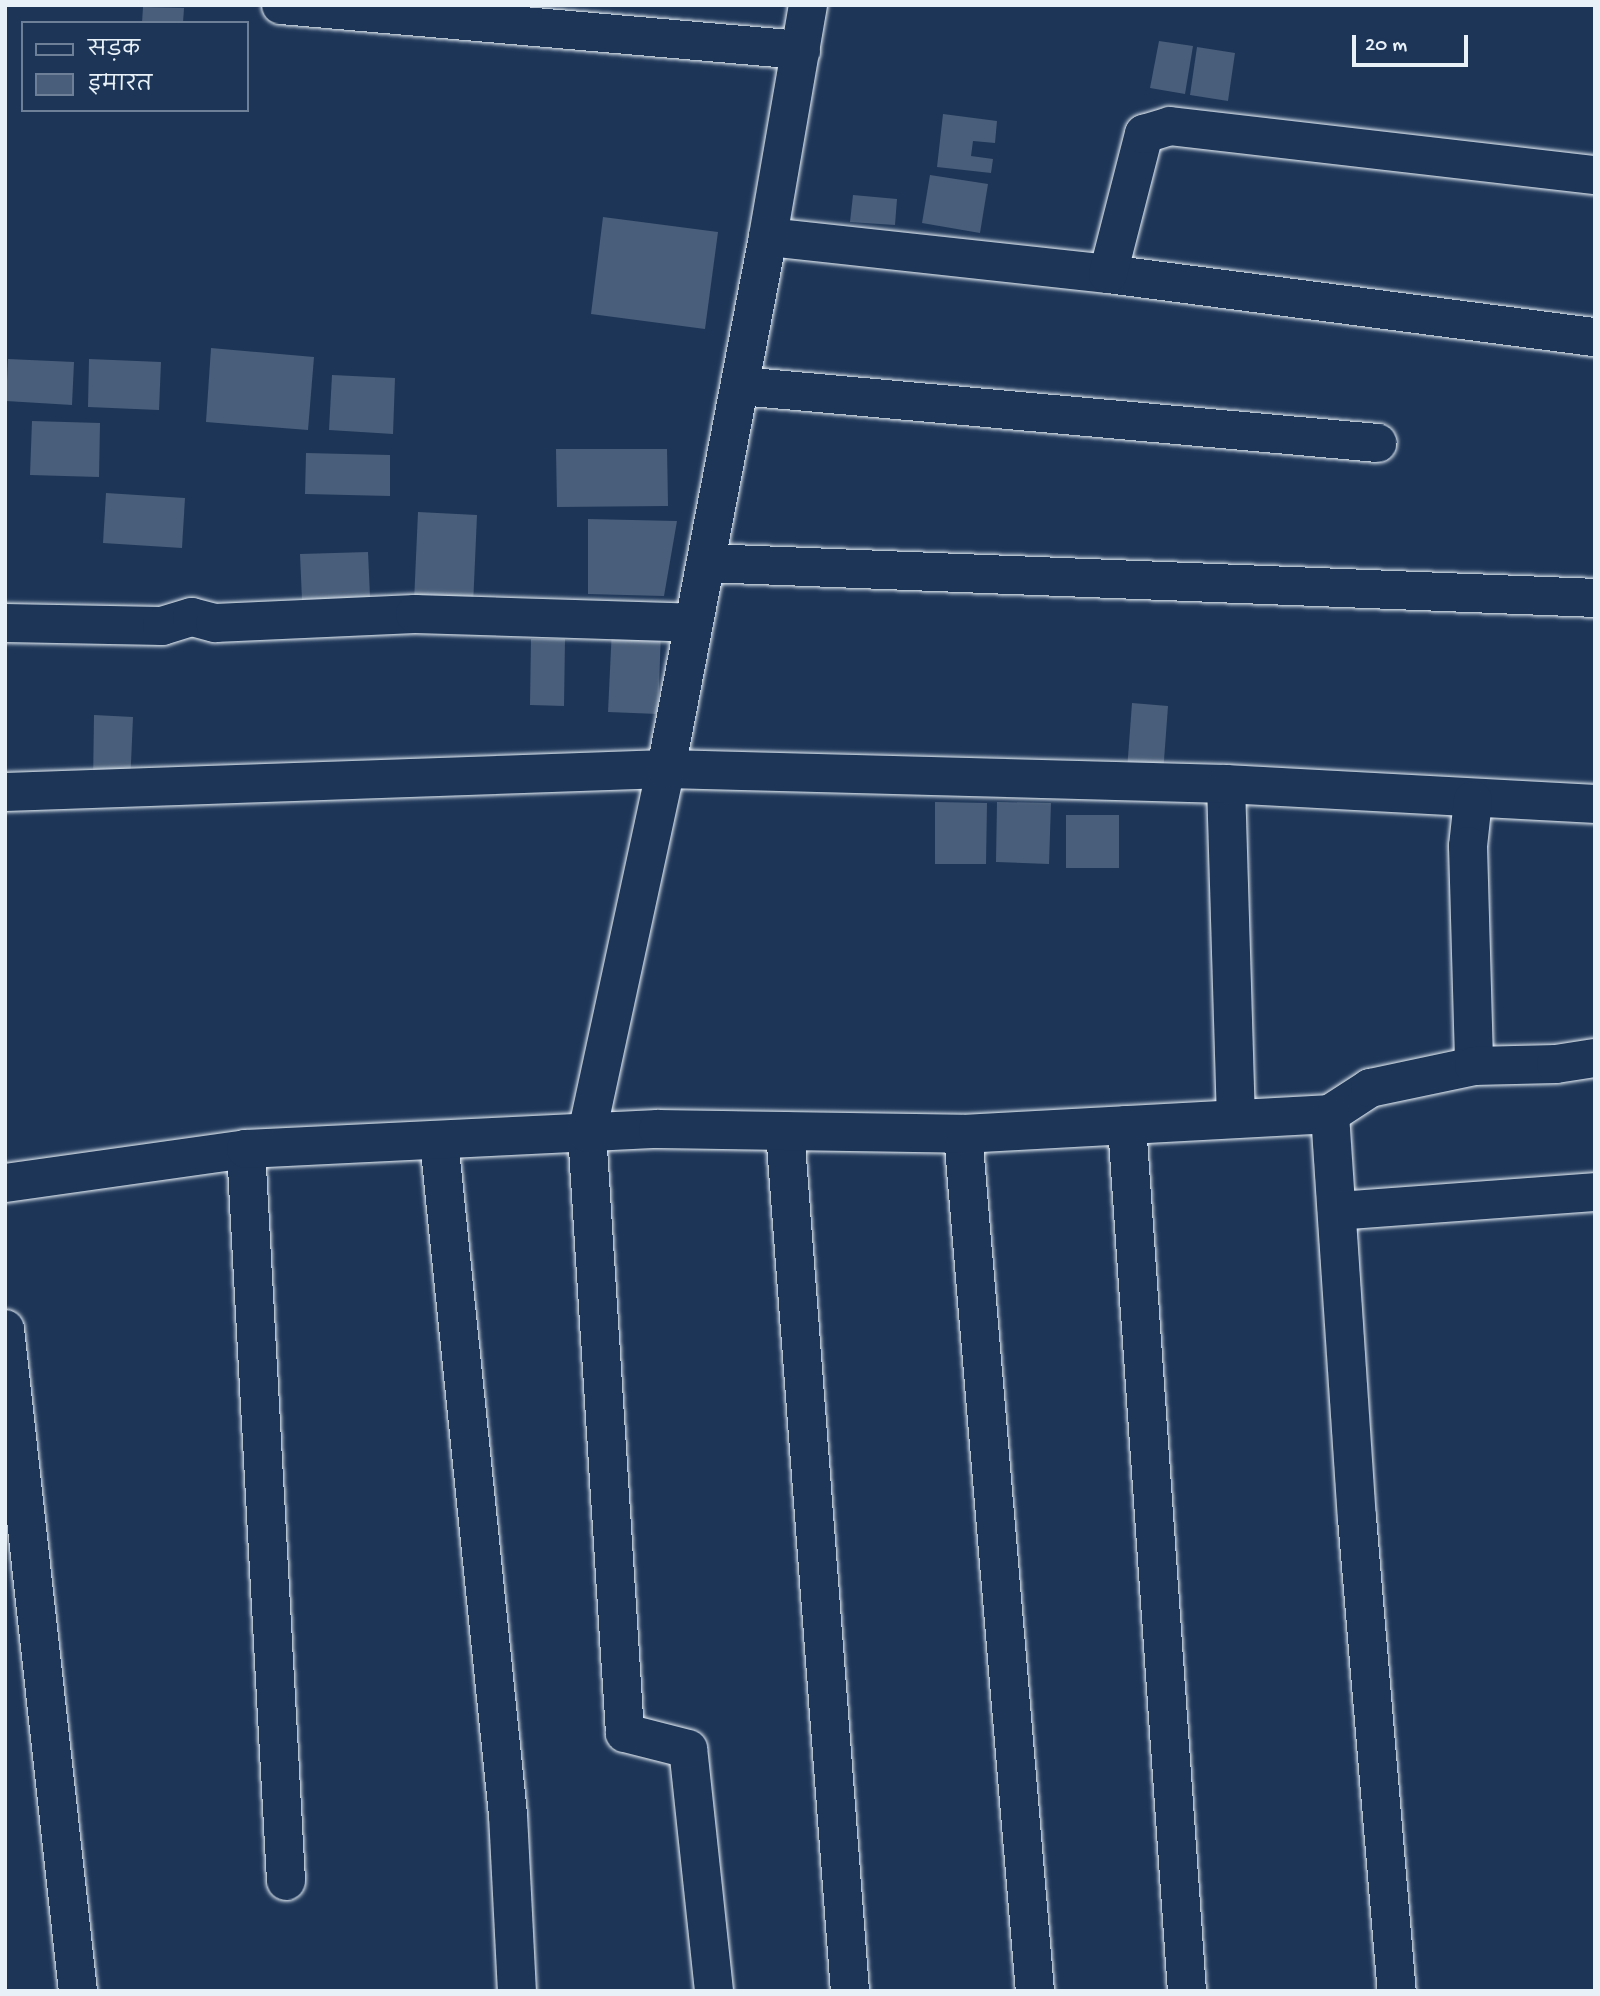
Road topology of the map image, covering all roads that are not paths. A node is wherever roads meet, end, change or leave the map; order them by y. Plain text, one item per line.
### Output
1 (281, 5) edge
2 (808, 5) edge
3 (801, 50) junction
4 (1595, 175) edge
5 (768, 237) junction
6 (1108, 274) junction
7 (1595, 337) edge
8 (740, 386) junction
9 (1377, 443) dead end
10 (706, 563) junction
11 (1595, 598) edge
12 (5, 623) edge
13 (694, 623) junction
14 (666, 769) junction
15 (1226, 785) junction
16 (5, 792) edge
17 (1473, 800) junction
18 (1595, 804) edge
19 (1595, 1058) edge
20 (1474, 1066) junction
21 (1330, 1114) junction
22 (1236, 1118) junction
23 (1127, 1125) junction
24 (785, 1131) junction
25 (587, 1133) junction
26 (963, 1134) junction
27 (439, 1140) junction
28 (246, 1149) junction
29 (5, 1183) edge
30 (1595, 1192) edge
31 (1337, 1211) junction
32 (5, 1329) edge
33 (286, 1881) dead end
34 (78, 1991) edge
35 (517, 1991) edge
36 (714, 1991) edge
37 (850, 1991) edge
38 (1035, 1991) edge
39 (1187, 1991) edge
40 (1396, 1991) edge

1 - 3 street
2 - 3 street
3 - 5 street
4 - 6 street
5 - 6 street
5 - 8 street
6 - 7 street
8 - 9 street
8 - 10 street
10 - 11 street
10 - 13 street
12 - 13 street
13 - 14 street
14 - 15 street
14 - 16 street
14 - 25 street
15 - 17 street
15 - 22 street
17 - 18 street
17 - 20 street
19 - 20 street
20 - 21 street
21 - 22 street
21 - 31 street
22 - 23 street
23 - 26 street
23 - 39 street
24 - 25 street
24 - 26 street
24 - 37 street
25 - 27 street
25 - 36 street
26 - 38 street
27 - 28 street
27 - 35 street
28 - 29 street
28 - 33 street
30 - 31 street
31 - 40 street
32 - 34 street

